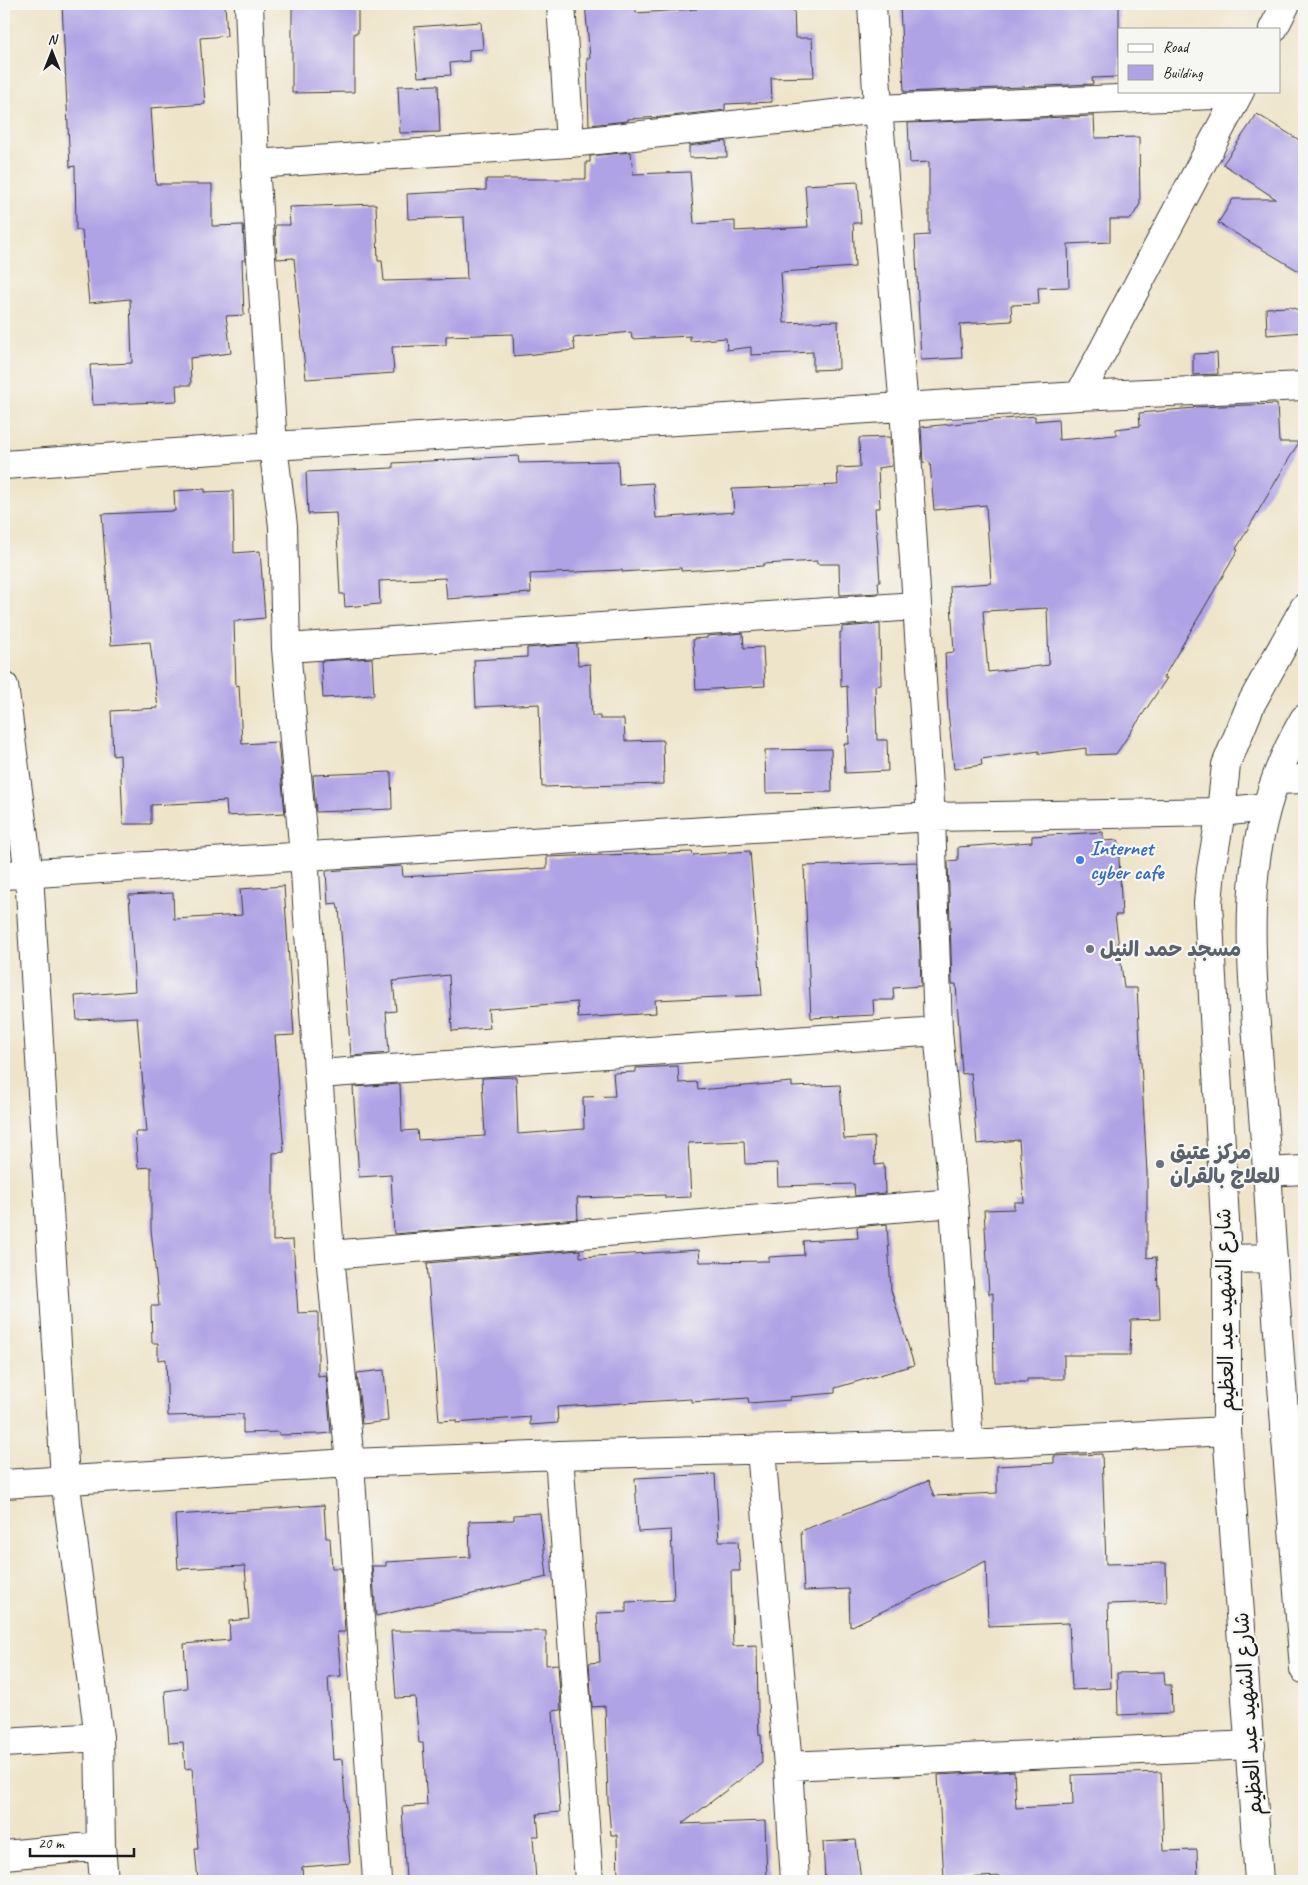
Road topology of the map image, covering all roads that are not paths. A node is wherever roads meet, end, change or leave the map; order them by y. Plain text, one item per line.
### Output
1 (249, 4) edge
2 (561, 4) edge
3 (872, 4) edge
4 (1286, 4) edge
5 (1273, 28) edge
6 (1239, 93) edge
7 (878, 109) junction
8 (570, 143) junction
9 (255, 164) junction
10 (1304, 386) edge
11 (1079, 396) junction
12 (904, 408) junction
13 (273, 446) junction
14 (4, 465) edge
15 (916, 606) junction
16 (1304, 608) edge
17 (286, 648) junction
18 (4, 686) edge
19 (1304, 719) edge
20 (1304, 779) edge
21 (1276, 780) junction
22 (1266, 807) junction
23 (1221, 812) junction
24 (931, 817) junction
25 (304, 856) junction
26 (16, 874) edge
27 (938, 1031) junction
28 (318, 1074) junction
29 (1304, 1170) edge
30 (1267, 1172) junction
31 (954, 1203) junction
32 (330, 1255) junction
33 (1227, 1258) junction
34 (1273, 1258) junction
35 (1295, 1430) edge
36 (1227, 1431) junction
37 (969, 1444) junction
38 (761, 1450) junction
39 (559, 1455) junction
40 (350, 1463) junction
41 (65, 1479) junction
42 (4, 1484) edge
43 (1304, 1669) edge
44 (99, 1737) junction
45 (4, 1743) edge
46 (1251, 1745) junction
47 (788, 1766) junction
48 (101, 1846) junction
49 (4, 1855) edge
50 (104, 1881) edge
51 (377, 1881) edge
52 (589, 1881) edge
53 (795, 1881) edge
54 (1260, 1881) edge

1 - 9 street
2 - 8 street
3 - 7 street
4 - 5 street
6 - 7 street
6 - 11 street
7 - 8 street
7 - 12 street
8 - 9 street
9 - 13 street
10 - 11 street
11 - 12 street
12 - 13 street
12 - 15 street
13 - 14 street
13 - 17 street
15 - 17 street
15 - 24 street
16 - 23 street, شارع الشهيد عبد العظيم
17 - 25 street
18 - 26 street
19 - 21 street
20 - 21 street
21 - 22 street
22 - 23 street
22 - 30 street
23 - 24 street
23 - 33 street, شارع الشهيد عبد العظيم
24 - 25 street
24 - 27 street
25 - 26 street
25 - 28 street
26 - 41 street
27 - 28 street
27 - 31 street
28 - 32 street
29 - 30 street
30 - 34 street
31 - 32 street
31 - 37 street
32 - 40 street
33 - 34 street
33 - 36 street, شارع الشهيد عبد العظيم
34 - 35 street
35 - 43 street
36 - 37 street
36 - 46 street, شارع الشهيد عبد العظيم
37 - 38 street
38 - 39 street
38 - 47 street
39 - 40 street
39 - 52 street
40 - 41 street
40 - 51 street
41 - 42 street
41 - 44 street
44 - 45 street
44 - 48 street
46 - 47 street
46 - 54 street, شارع الشهيد عبد العظيم
47 - 53 street
48 - 49 street
48 - 50 street

